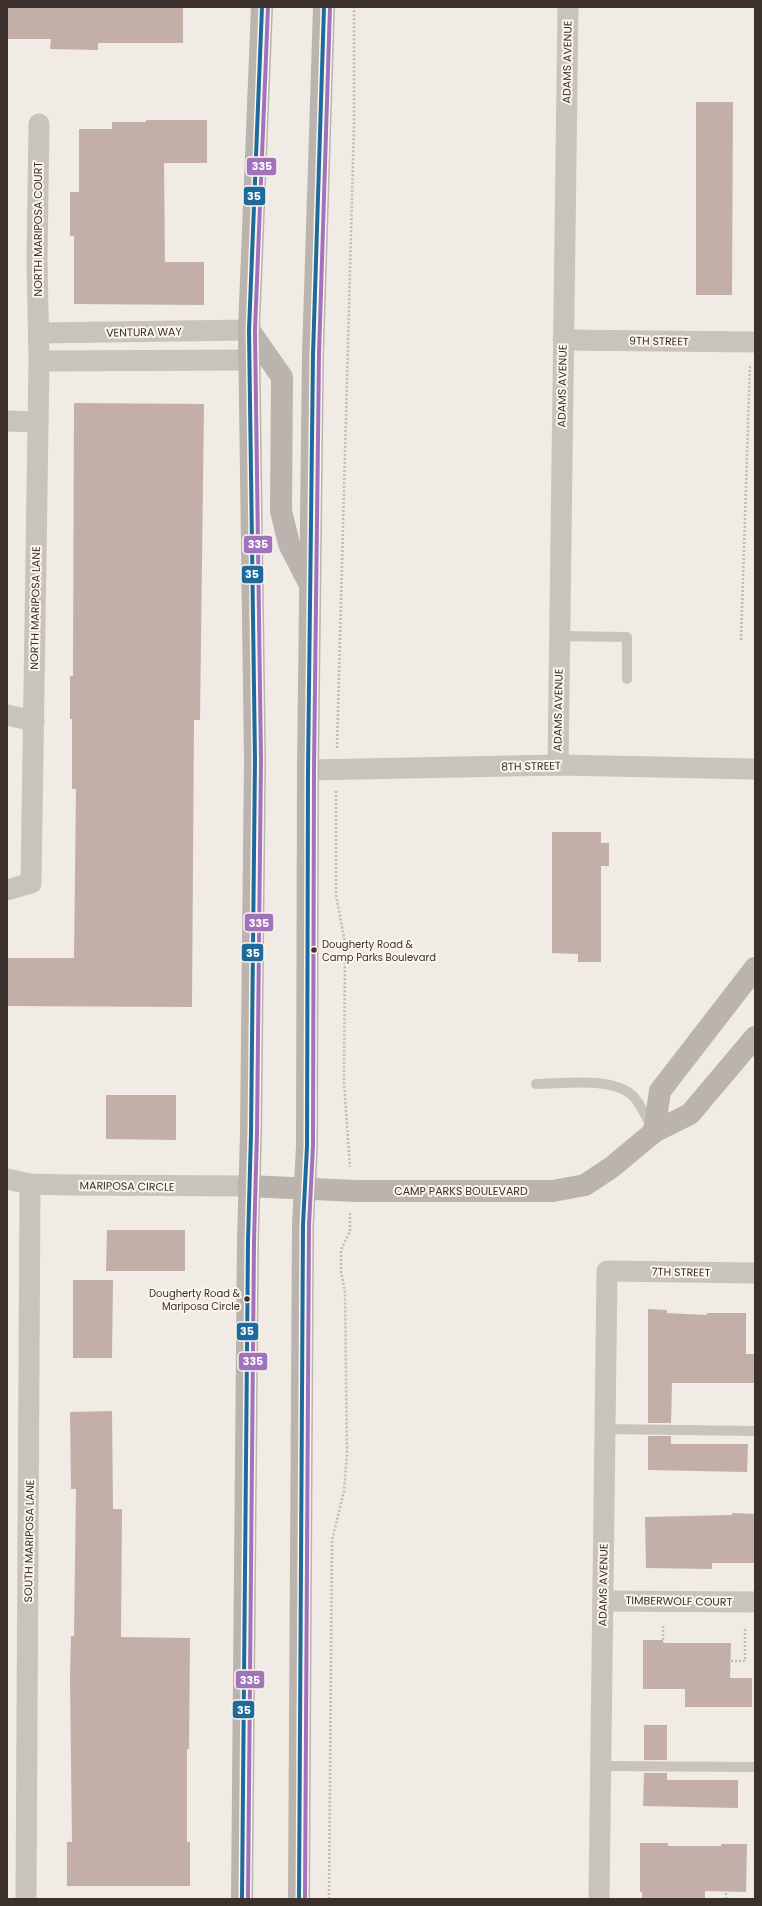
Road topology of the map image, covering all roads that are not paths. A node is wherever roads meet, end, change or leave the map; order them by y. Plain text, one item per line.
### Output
1 (262, 7) edge
2 (324, 7) edge
3 (568, 7) edge
4 (39, 124) dead end
5 (249, 330) junction
6 (39, 333) junction
7 (563, 340) junction
8 (753, 342) edge
9 (249, 360) junction
10 (39, 361) junction
11 (7, 421) edge
12 (38, 422) junction
13 (310, 585) junction
14 (559, 636) junction
15 (627, 679) dead end
16 (7, 715) edge
17 (34, 721) junction
18 (558, 765) junction
19 (755, 769) edge
20 (308, 770) junction
21 (7, 890) edge
22 (755, 968) edge
23 (755, 1038) edge
24 (536, 1084) dead end
25 (654, 1132) junction
26 (7, 1178) edge
27 (30, 1184) junction
28 (248, 1186) junction
29 (305, 1189) junction
30 (607, 1271) joint
31 (755, 1273) edge
32 (605, 1428) junction
33 (755, 1431) edge
34 (603, 1600) junction
35 (755, 1602) edge
36 (601, 1766) junction
37 (755, 1767) edge
38 (26, 1899) edge
39 (242, 1899) edge
40 (299, 1899) edge
41 (599, 1899) edge

1 - 5 main road
2 - 13 main road
3 - 7 street, ADAMS AVENUE
4 - 6 street, NORTH MARIPOSA COURT
5 - 6 street, VENTURA WAY
5 - 9 main road
5 - 13 main road
6 - 10 street, NORTH MARIPOSA LANE
7 - 8 street, 9TH STREET
7 - 14 street, ADAMS AVENUE
9 - 10 street
9 - 28 main road
10 - 12 street, NORTH MARIPOSA LANE
11 - 12 street
12 - 17 street, NORTH MARIPOSA LANE
13 - 20 main road
14 - 15 lane
14 - 18 street, ADAMS AVENUE
16 - 17 street
17 - 21 street, NORTH MARIPOSA LANE
18 - 19 street, 8TH STREET
18 - 20 street, 8TH STREET
20 - 29 main road
22 - 25 main road
23 - 25 main road, CAMP PARKS BOULEVARD
24 - 25 lane
25 - 29 main road, CAMP PARKS BOULEVARD
26 - 27 street, MARIPOSA CIRCLE
27 - 28 street, MARIPOSA CIRCLE
27 - 38 street, SOUTH MARIPOSA LANE
28 - 29 main road, CAMP PARKS BOULEVARD
28 - 39 main road
29 - 40 main road
30 - 31 street, 7TH STREET
30 - 32 street, ADAMS AVENUE
32 - 33 lane
32 - 34 street, ADAMS AVENUE
34 - 35 street, TIMBERWOLF COURT
34 - 36 street, ADAMS AVENUE
36 - 37 lane
36 - 41 street, ADAMS AVENUE

